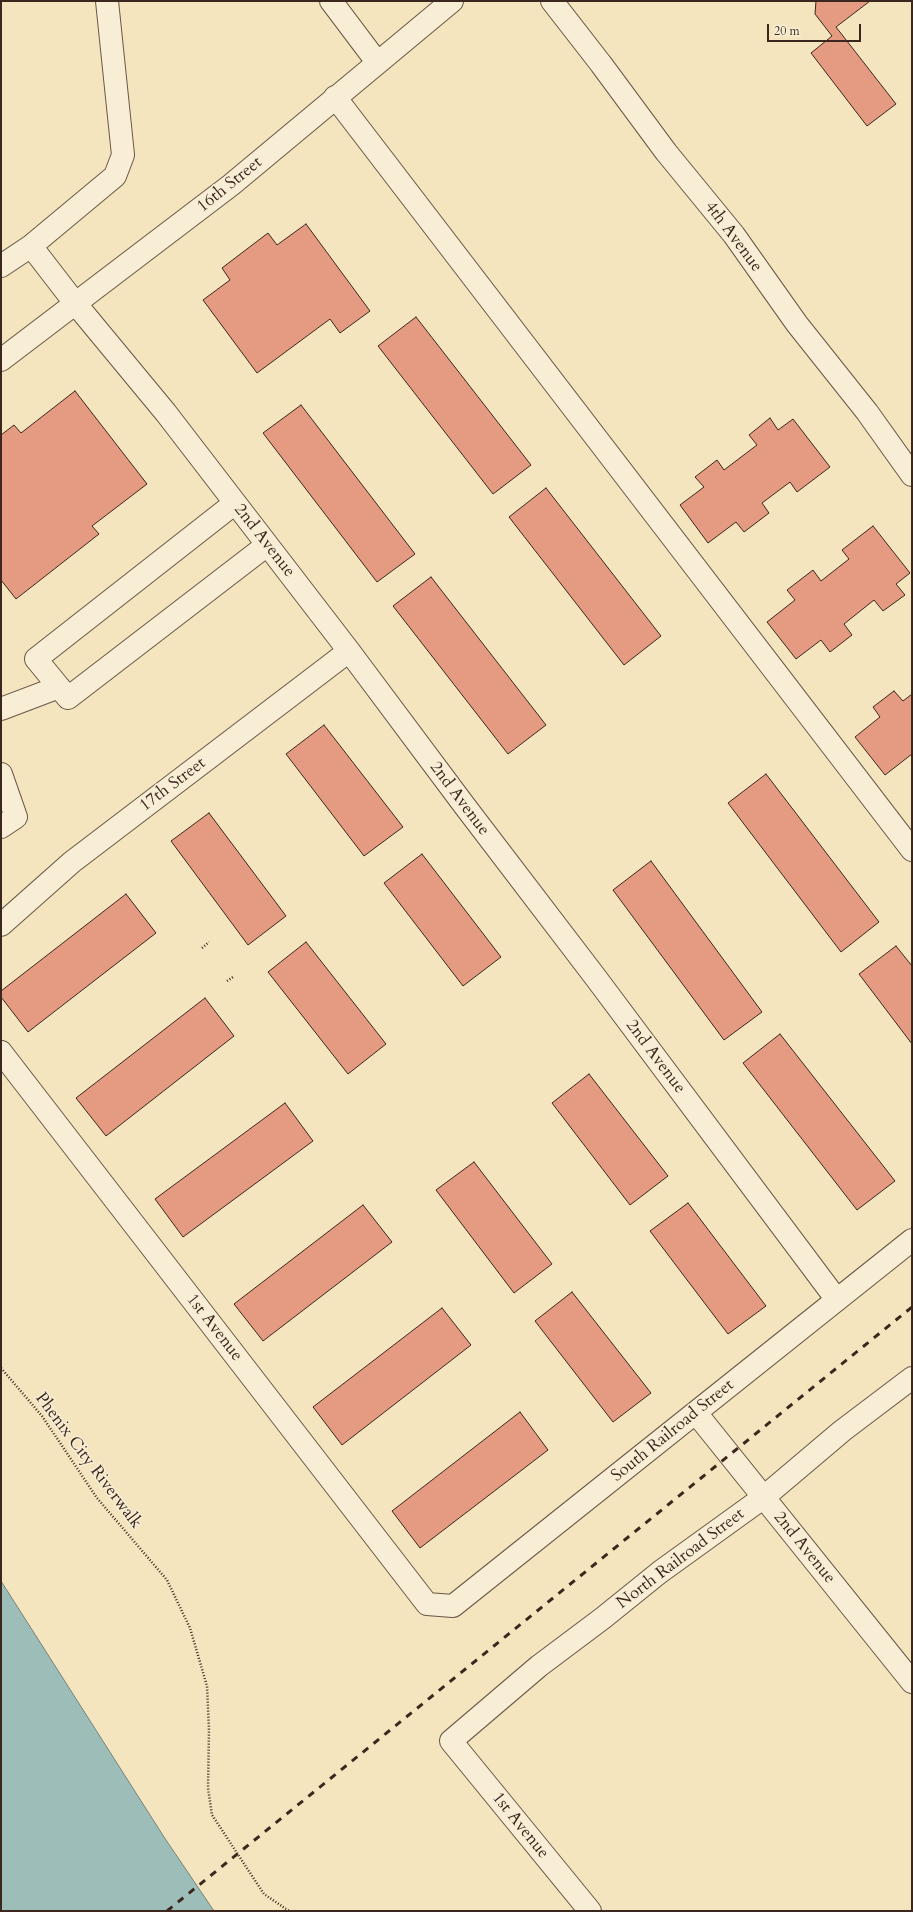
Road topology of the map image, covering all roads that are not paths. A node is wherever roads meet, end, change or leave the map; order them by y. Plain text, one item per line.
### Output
1 (107, 1) edge
2 (331, 1) edge
3 (452, 1) edge
4 (552, 1) edge
5 (378, 62) junction
6 (335, 97) junction
7 (31, 246) junction
8 (1, 266) edge
9 (75, 303) junction
10 (1, 360) edge
11 (912, 474) edge
12 (235, 503) junction
13 (267, 545) junction
14 (349, 651) junction
15 (59, 687) junction
16 (1, 709) edge
17 (1, 774) edge
18 (1, 827) edge
19 (912, 850) edge
20 (1, 924) edge
21 (1, 1052) edge
22 (912, 1240) edge
23 (836, 1300) junction
24 (912, 1378) edge
25 (696, 1413) junction
26 (764, 1498) junction
27 (428, 1604) joint
28 (912, 1682) edge
29 (451, 1740) joint
30 (590, 1911) edge

1 - 7 street
2 - 5 street
3 - 5 street, 16th Street
4 - 11 street, 4th Avenue
5 - 6 street, 16th Street
6 - 9 street, 16th Street
6 - 19 street
7 - 8 street
7 - 9 street, 2nd Avenue
9 - 10 street, 16th Street
9 - 12 street, 2nd Avenue
12 - 13 street, 2nd Avenue
12 - 15 street
13 - 14 street, 2nd Avenue
13 - 15 street
14 - 20 street, 17th Street
14 - 23 street, 2nd Avenue
15 - 16 street
17 - 18 street
21 - 27 street, 1st Avenue
22 - 23 street, South Railroad Street
23 - 25 street, South Railroad Street
24 - 26 street, North Railroad Street
25 - 26 street, 2nd Avenue
25 - 27 street, South Railroad Street
26 - 28 street, 2nd Avenue
26 - 29 street, North Railroad Street
29 - 30 street, 1st Avenue

